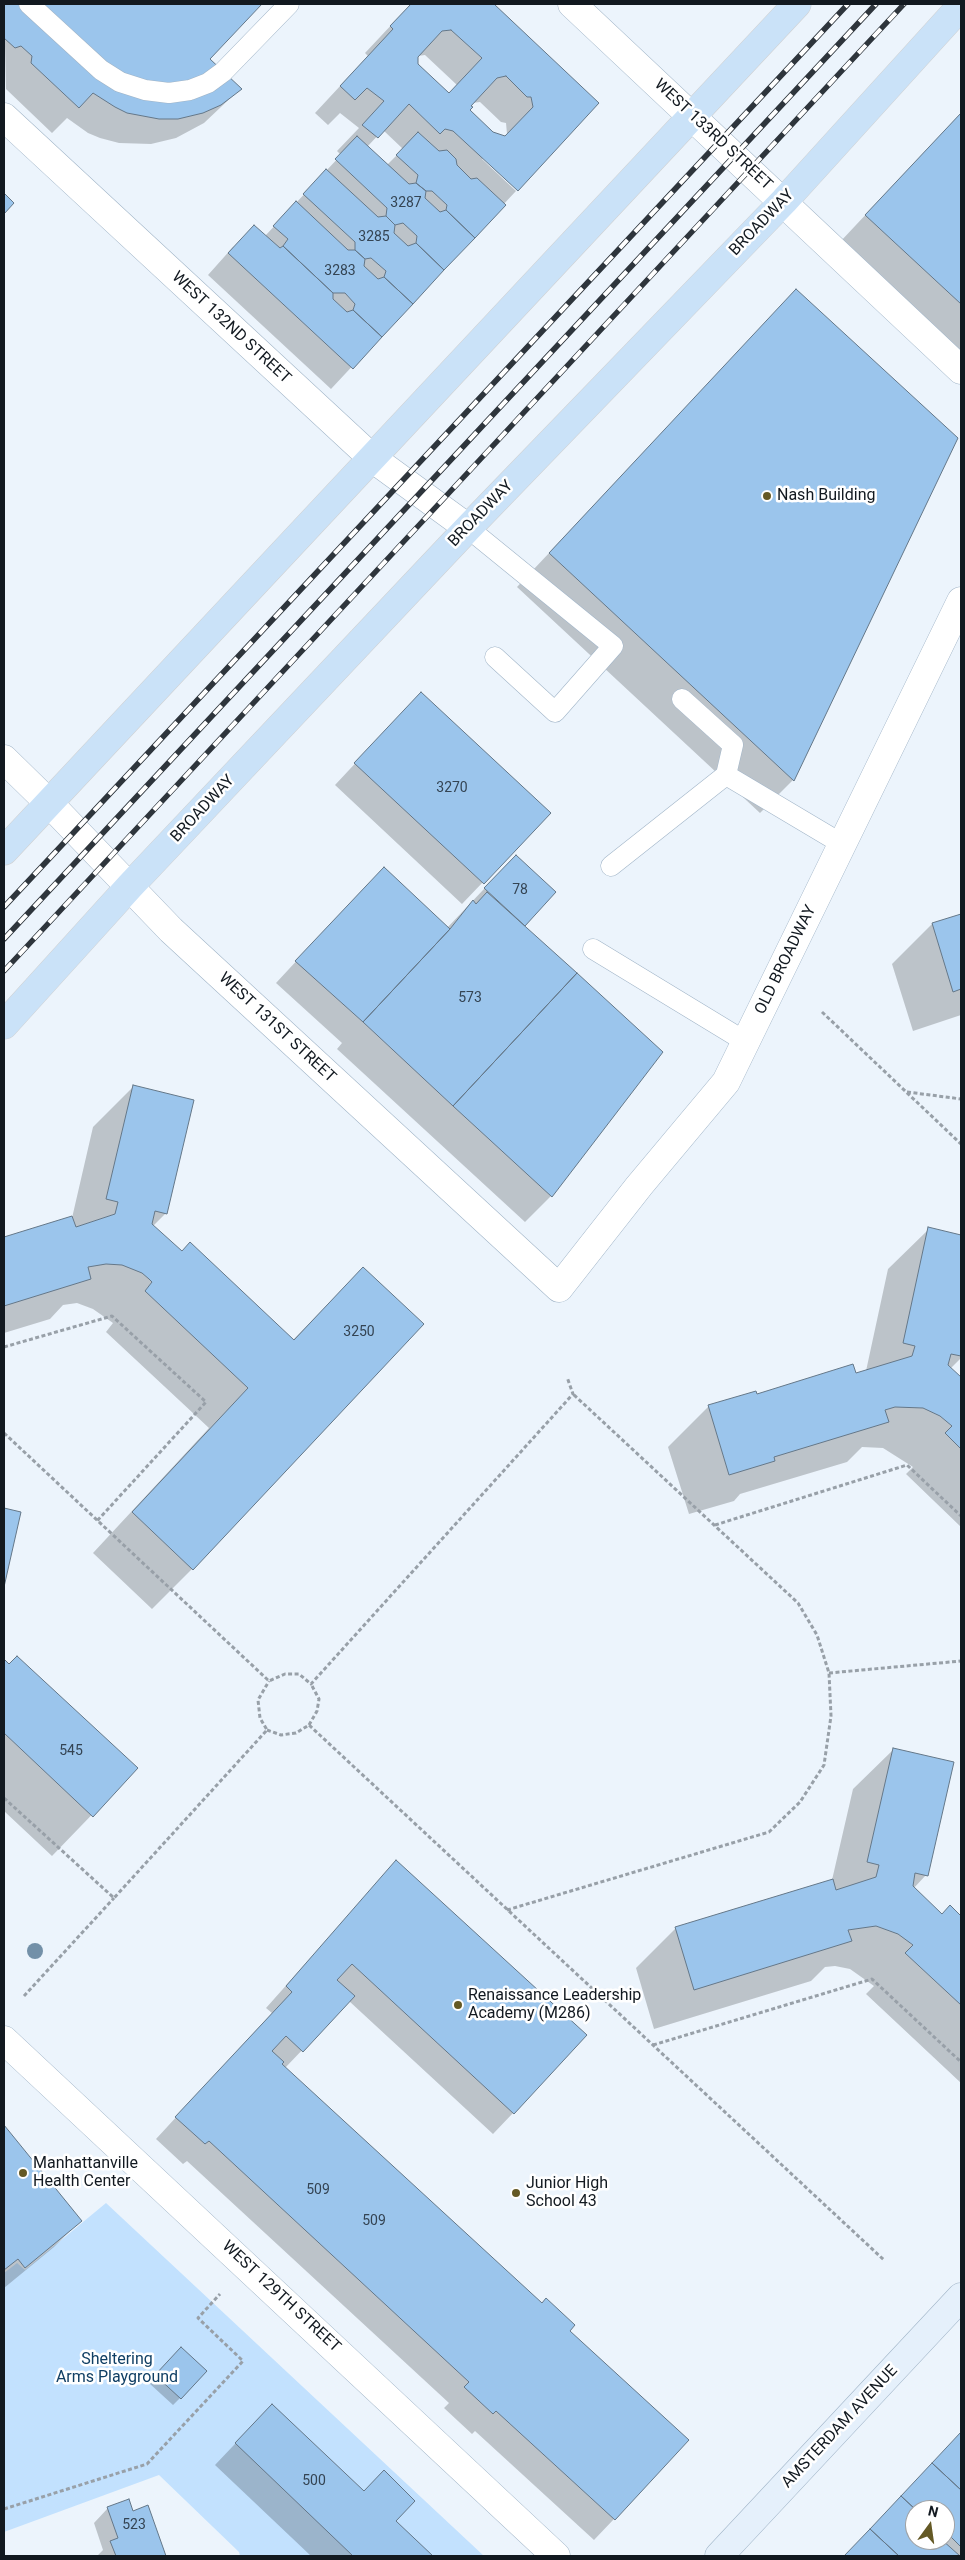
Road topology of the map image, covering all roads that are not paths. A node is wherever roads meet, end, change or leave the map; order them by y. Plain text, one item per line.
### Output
1 (29, 4) edge
2 (289, 4) edge
3 (572, 4) edge
4 (797, 4) edge
5 (961, 6) edge
6 (4, 117) edge
7 (693, 117) junction
8 (784, 201) junction
9 (961, 370) edge
10 (372, 458) junction
11 (468, 528) junction
12 (961, 601) edge
13 (495, 657) dead end
14 (682, 699) dead end
15 (4, 759) edge
16 (726, 775) junction
17 (48, 802) junction
18 (842, 844) junction
19 (4, 851) edge
20 (611, 866) dead end
21 (130, 886) junction
22 (593, 949) dead end
23 (4, 1025) edge
24 (746, 1042) junction
25 (559, 1288) joint
26 (4, 2040) edge
27 (961, 2297) edge
28 (556, 2556) edge
29 (719, 2556) edge

1 - 2 lane
3 - 7 street, WEST 133RD STREET
4 - 7 main road
5 - 8 main road, BROADWAY
6 - 10 street, WEST 132ND STREET
7 - 8 street, WEST 133RD STREET
7 - 10 main road
8 - 9 street, WEST 133RD STREET
8 - 11 main road, BROADWAY
10 - 11 street, WEST 132ND STREET
10 - 17 main road
11 - 13 lane
11 - 21 main road, BROADWAY
12 - 18 street, OLD BROADWAY
14 - 16 lane
15 - 17 street, WEST 131ST STREET
16 - 18 lane
16 - 20 lane
17 - 19 main road
17 - 21 street, WEST 131ST STREET
18 - 24 street, OLD BROADWAY
21 - 23 main road, BROADWAY
21 - 25 street, WEST 131ST STREET
22 - 24 lane
24 - 25 street, OLD BROADWAY
26 - 28 street, WEST 129TH STREET
27 - 29 main road, AMSTERDAM AVENUE

